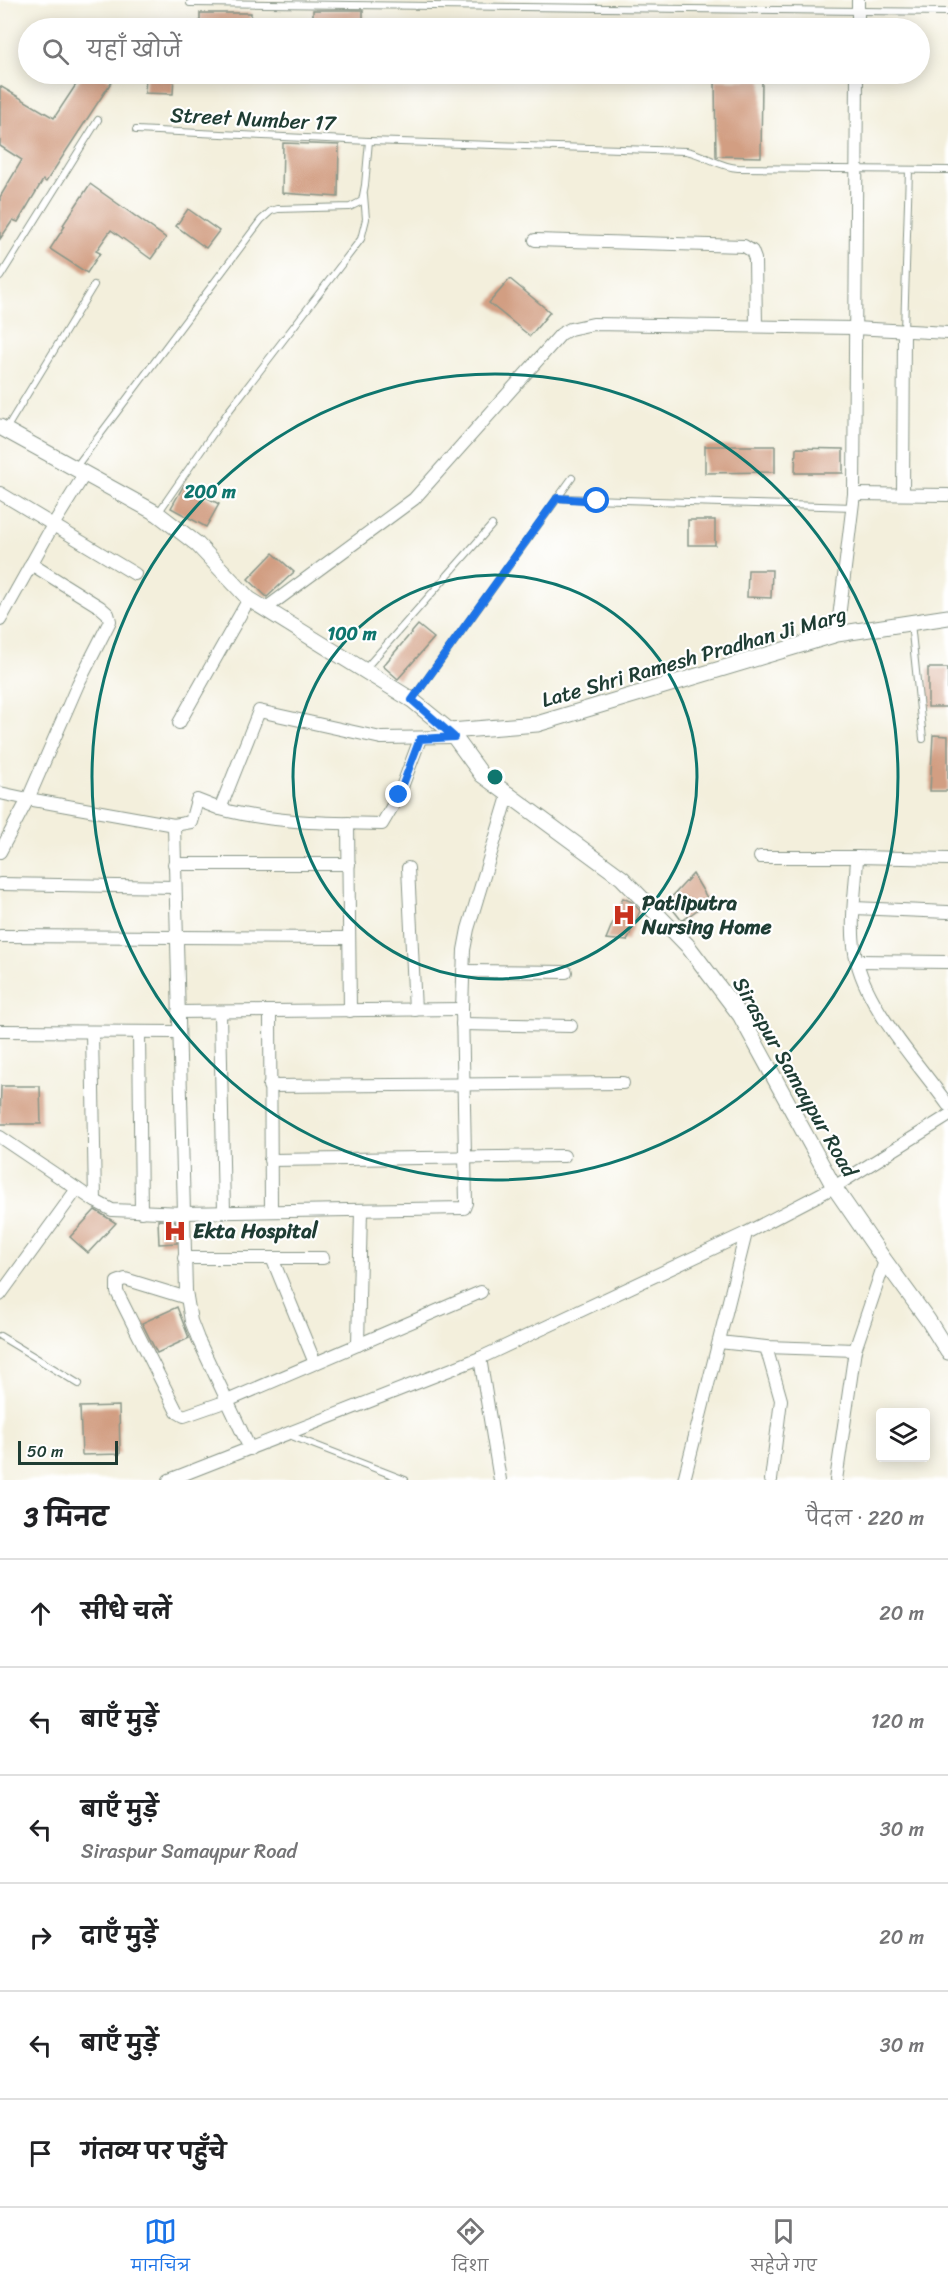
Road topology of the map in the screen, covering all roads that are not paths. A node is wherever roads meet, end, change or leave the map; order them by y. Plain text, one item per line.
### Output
1 (190, 3) dead end
2 (858, 6) edge
3 (948, 12) edge
4 (857, 84) edge
5 (98, 120) dead end
6 (136, 130) dead end
7 (369, 141) junction
8 (856, 170) junction
9 (909, 170) junction
10 (948, 170) edge
11 (364, 193) junction
12 (535, 240) dead end
13 (0, 277) edge
14 (94, 285) dead end
15 (756, 326) junction
16 (854, 328) junction
17 (904, 331) junction
18 (948, 333) edge
19 (3, 428) edge
20 (79, 472) junction
21 (572, 478) dead end
22 (948, 490) edge
23 (0, 493) edge
24 (854, 494) junction
25 (903, 494) junction
26 (948, 495) edge
27 (557, 498) junction
28 (854, 507) junction
29 (158, 513) junction
30 (53, 525) junction
31 (492, 525) dead end
32 (31, 564) junction
33 (135, 574) dead end
34 (249, 599) junction
35 (265, 609) junction
36 (948, 617) edge
37 (0, 620) edge
38 (910, 623) junction
39 (837, 634) junction
40 (364, 670) junction
41 (412, 700) junction
42 (179, 723) dead end
43 (452, 734) junction
44 (420, 739) junction
45 (924, 739) dead end
46 (0, 793) edge
47 (509, 793) junction
48 (28, 799) junction
49 (220, 809) junction
50 (348, 823) junction
51 (174, 825) junction
52 (6, 828) edge
53 (0, 852) edge
54 (760, 857) dead end
55 (857, 857) junction
56 (948, 859) edge
57 (174, 864) junction
58 (349, 864) junction
59 (408, 868) dead end
60 (0, 884) edge
61 (175, 886) junction
62 (854, 908) junction
63 (948, 912) edge
64 (0, 936) edge
65 (177, 938) junction
66 (350, 938) junction
67 (857, 961) junction
68 (948, 962) edge
69 (463, 971) junction
70 (566, 972) dead end
71 (462, 1009) junction
72 (415, 1010) junction
73 (351, 1011) junction
74 (178, 1012) junction
75 (220, 1013) junction
76 (270, 1013) junction
77 (462, 1024) junction
78 (570, 1026) dead end
79 (0, 1031) edge
80 (92, 1032) junction
81 (139, 1032) junction
82 (179, 1032) junction
83 (464, 1083) junction
84 (624, 1083) dead end
85 (269, 1086) junction
86 (948, 1105) edge
87 (948, 1116) edge
88 (0, 1137) edge
89 (564, 1156) dead end
90 (465, 1157) junction
91 (270, 1160) junction
92 (834, 1187) junction
93 (77, 1190) junction
94 (95, 1202) junction
95 (270, 1210) junction
96 (361, 1210) junction
97 (141, 1212) junction
98 (224, 1212) junction
99 (183, 1213) junction
100 (746, 1233) junction
101 (184, 1258) junction
102 (272, 1258) junction
103 (322, 1258) dead end
104 (885, 1261) junction
105 (481, 1292) dead end
106 (0, 1295) edge
107 (187, 1298) junction
108 (0, 1336) edge
109 (719, 1342) junction
110 (358, 1345) junction
111 (766, 1347) junction
112 (855, 1350) junction
113 (948, 1352) edge
114 (480, 1358) junction
115 (315, 1363) junction
116 (79, 1384) dead end
117 (227, 1401) junction
118 (288, 1434) junction
119 (250, 1449) junction
120 (169, 1480) edge
121 (405, 1480) edge
122 (500, 1480) edge
123 (684, 1480) edge
124 (771, 1480) edge
125 (836, 1480) edge

1 - 2 lane
2 - 3 lane
4 - 8 street
5 - 13 lane
6 - 7 lane, Street Number 17
7 - 8 lane, Street Number 17
7 - 11 lane
8 - 9 lane, Street Number 17
8 - 16 street
9 - 10 lane, Street Number 17
9 - 17 lane
11 - 20 lane
11 - 29 lane
12 - 15 street
14 - 19 lane
15 - 16 street
15 - 35 street
16 - 17 street
16 - 24 street
17 - 18 street
17 - 25 street
19 - 20 street, Siraspur Samaypur Road
20 - 29 street, Siraspur Samaypur Road
20 - 30 street
21 - 27 lane
22 - 26 street
23 - 30 street
24 - 25 street
24 - 28 street
25 - 26 street
27 - 28 lane
27 - 41 lane
28 - 39 street
29 - 34 street, Siraspur Samaypur Road
30 - 32 street
30 - 33 street
31 - 40 lane
32 - 37 street
32 - 48 street
34 - 35 street, Siraspur Samaypur Road
34 - 42 street
35 - 40 street, Siraspur Samaypur Road
36 - 38 street, Late Shri Ramesh Pradhan Ji Marg
38 - 39 street, Late Shri Ramesh Pradhan Ji Marg
38 - 45 lane
39 - 43 street, Late Shri Ramesh Pradhan Ji Marg
40 - 41 street, Siraspur Samaypur Road
41 - 43 street, Siraspur Samaypur Road
43 - 44 street
43 - 47 street, Siraspur Samaypur Road
44 - 49 street
44 - 50 street
46 - 48 street
47 - 69 street
47 - 92 street, Siraspur Samaypur Road
48 - 51 street
48 - 52 street
49 - 50 street
49 - 51 street
50 - 58 street
51 - 57 street
52 - 53 street
54 - 55 street
55 - 56 street
55 - 62 street
57 - 58 street
57 - 61 street
58 - 66 street
59 - 72 street
60 - 61 street
61 - 65 street
62 - 63 street
62 - 67 street
64 - 65 street
65 - 66 street
65 - 74 street
66 - 73 street
67 - 68 street
67 - 86 street
69 - 70 street
69 - 71 street
71 - 72 street
71 - 77 street
72 - 73 street
73 - 76 street
74 - 75 street
74 - 82 street
75 - 76 street
75 - 98 street
76 - 85 street
77 - 78 street
77 - 83 street
79 - 80 street
80 - 81 street
80 - 94 street
81 - 82 street
81 - 97 street
82 - 99 street
83 - 84 street
83 - 85 street
83 - 90 street
85 - 91 street
87 - 92 street
88 - 93 street
89 - 90 street
90 - 91 street
90 - 96 street
91 - 95 street
92 - 100 street
92 - 104 street, Siraspur Samaypur Road
93 - 94 street
93 - 106 street
94 - 97 street
95 - 96 street
95 - 98 street
96 - 110 street
97 - 99 street
98 - 99 street
99 - 101 street
100 - 109 street
100 - 114 street
101 - 102 street
101 - 107 street
102 - 103 street
102 - 115 street
104 - 112 street
104 - 113 street, Siraspur Samaypur Road
105 - 110 street
107 - 117 street
107 - 117 street
108 - 116 lane
109 - 111 street
109 - 123 street
110 - 115 street
111 - 112 street
111 - 124 street
112 - 125 street
114 - 118 street
114 - 122 street
115 - 117 street
117 - 119 street
118 - 119 street
118 - 121 lane
119 - 120 street

